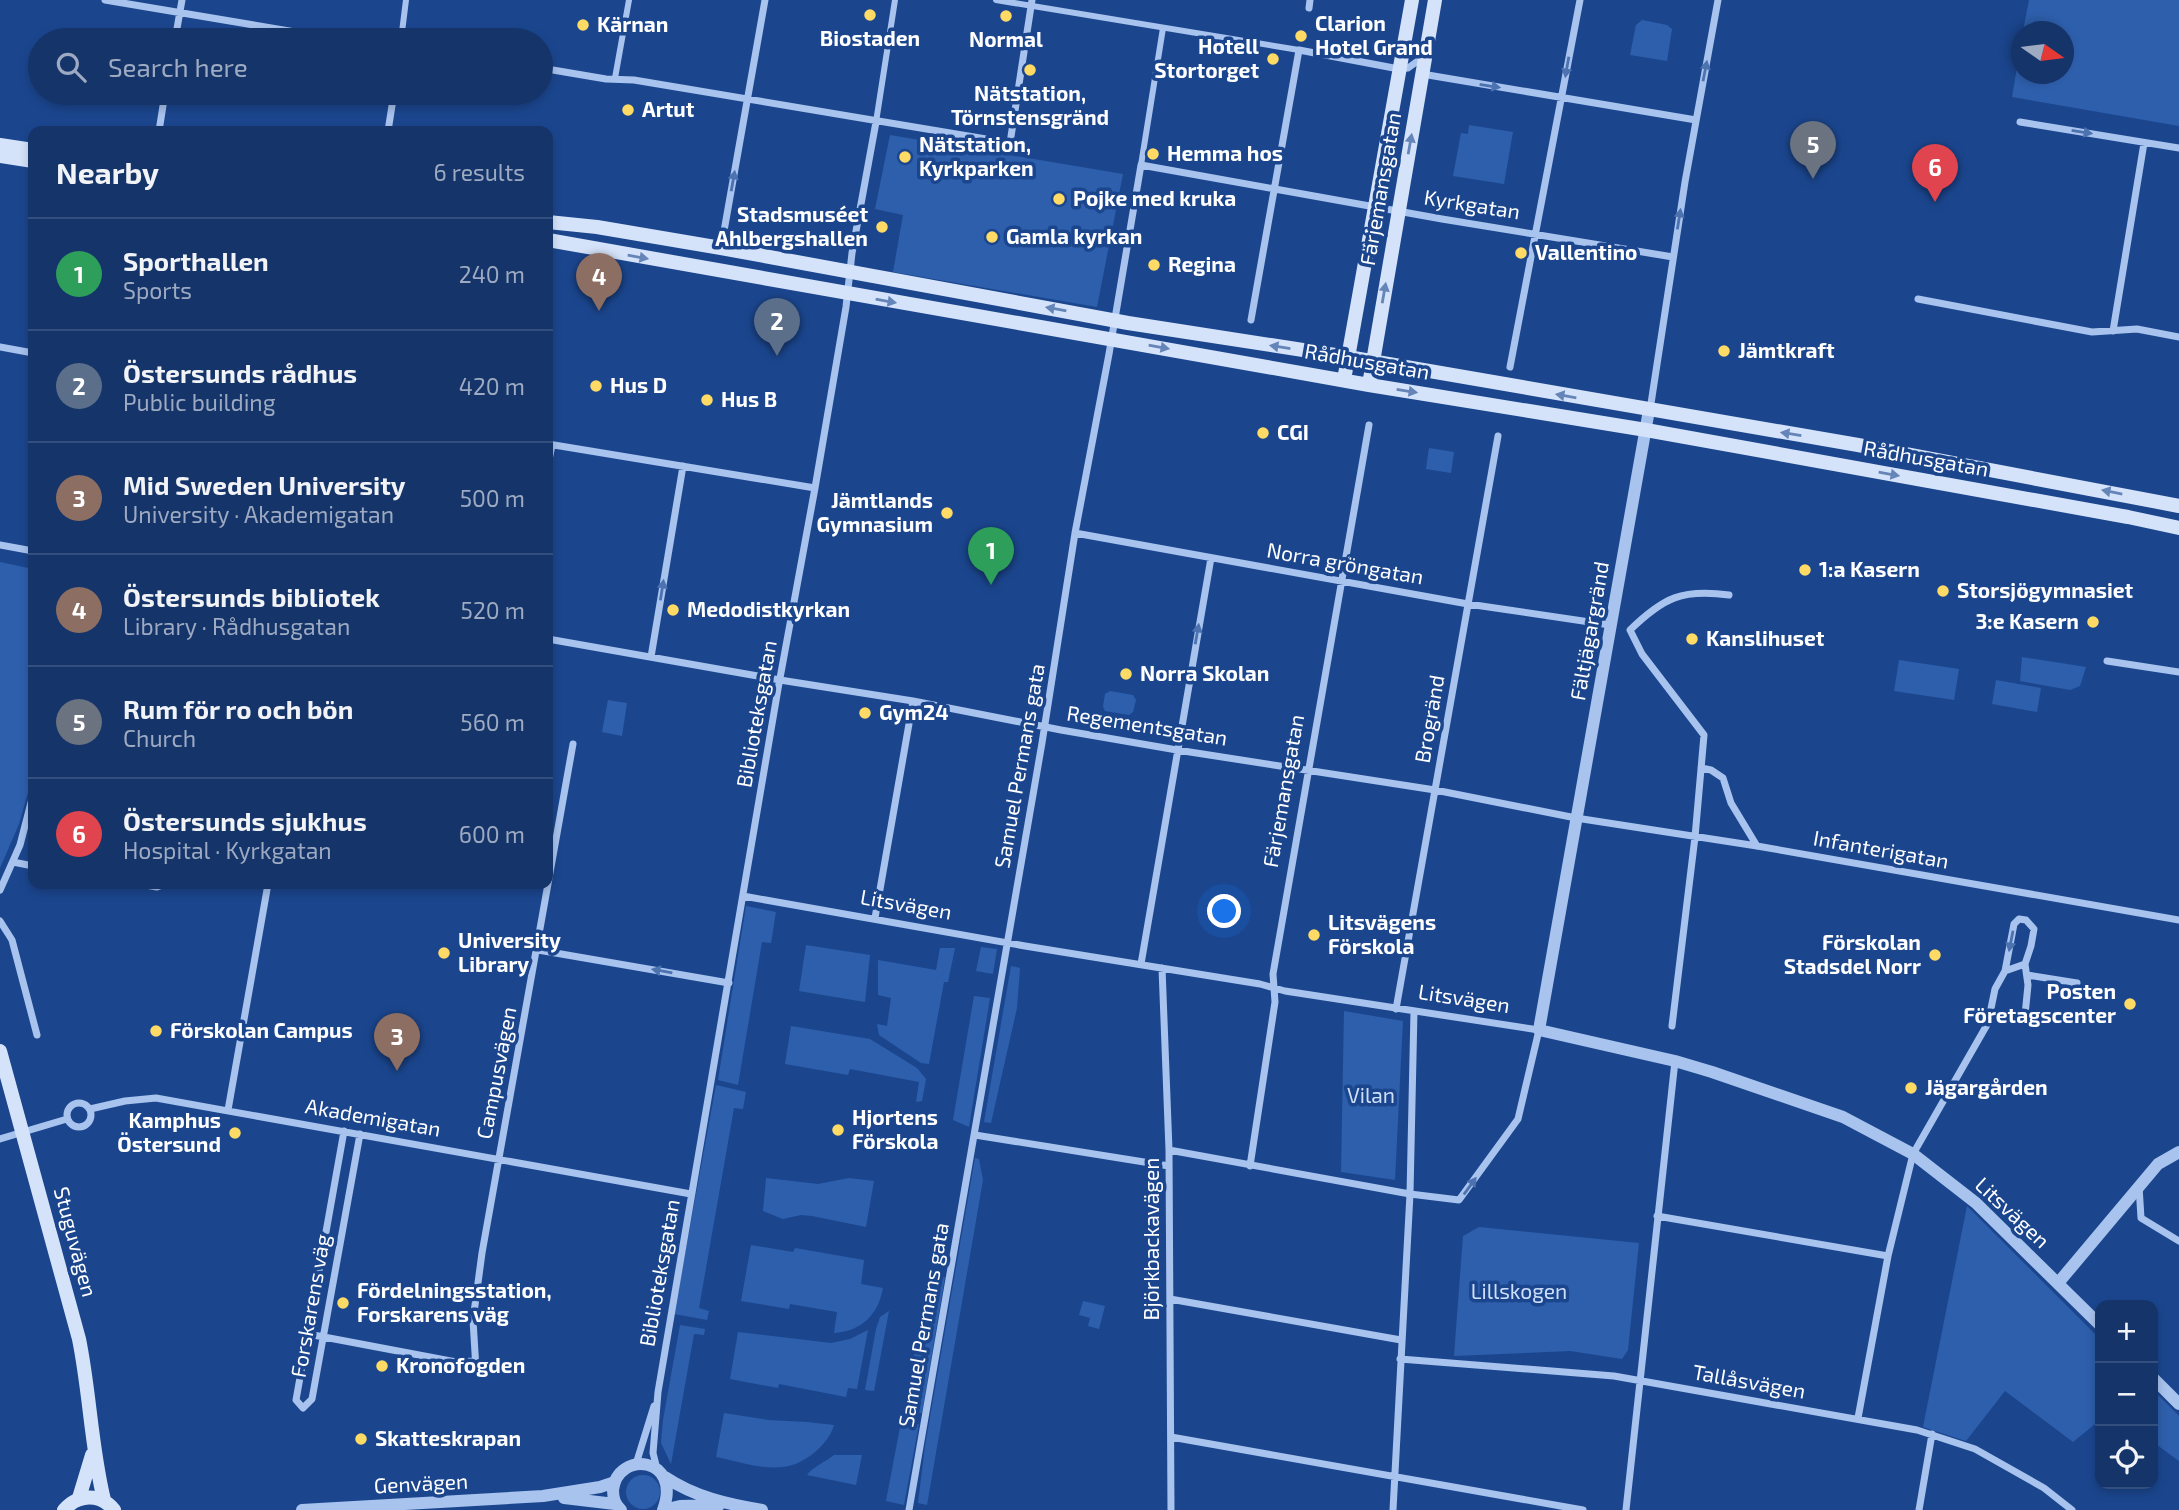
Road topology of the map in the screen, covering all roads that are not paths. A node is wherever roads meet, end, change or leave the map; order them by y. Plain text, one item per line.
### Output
1 (105, 0) edge
2 (182, 0) edge
3 (406, 0) edge
4 (629, 0) edge
5 (765, 0) edge
6 (895, 0) edge
7 (996, 0) edge
8 (1412, 0) edge
9 (1435, 0) edge
10 (1580, 0) edge
11 (1718, 0) edge
12 (1032, 3) edge
13 (180, 13) junction
14 (178, 28) edge
15 (271, 28) edge
16 (402, 28) edge
17 (1163, 28) junction
18 (1300, 50) junction
19 (1426, 55) junction
20 (1399, 69) junction
21 (553, 70) edge
22 (1422, 74) junction
23 (615, 78) junction
24 (1562, 97) junction
25 (747, 100) junction
26 (164, 105) edge
27 (392, 105) edge
28 (1696, 120) junction
29 (876, 122) junction
30 (2020, 122) dead end
31 (160, 126) edge
32 (389, 126) edge
33 (2144, 143) junction
34 (0, 145) edge
35 (2179, 148) edge
36 (28, 149) edge
37 (0, 156) edge
38 (28, 160) edge
39 (1141, 165) junction
40 (1274, 189) junction
41 (1375, 207) junction
42 (1398, 211) junction
43 (553, 223) edge
44 (1534, 233) junction
45 (553, 241) edge
46 (721, 248) junction
47 (1674, 257) junction
48 (849, 273) junction
49 (846, 294) junction
50 (1918, 299) dead end
51 (1114, 320) junction
52 (1251, 320) dead end
53 (2113, 331) junction
54 (2179, 337) edge
55 (1111, 338) junction
56 (0, 347) edge
57 (28, 352) edge
58 (1348, 358) junction
59 (1373, 362) junction
60 (1510, 368) dead end
61 (1344, 380) junction
62 (1370, 385) junction
63 (1650, 410) junction
64 (1369, 425) dead end
65 (1646, 430) junction
66 (1498, 436) dead end
67 (553, 444) edge
68 (683, 466) junction
69 (815, 488) junction
70 (2179, 506) edge
71 (2179, 528) edge
72 (1075, 533) junction
73 (0, 545) edge
74 (28, 550) edge
75 (1210, 558) junction
76 (1342, 582) junction
77 (1729, 595) dead end
78 (1468, 604) junction
79 (1610, 625) junction
80 (553, 640) edge
81 (651, 657) junction
82 (2107, 661) dead end
83 (2179, 672) edge
84 (780, 680) junction
85 (913, 701) junction
86 (1045, 727) junction
87 (573, 744) dead end
88 (1177, 750) junction
89 (1701, 768) junction
90 (1308, 769) junction
91 (1435, 790) junction
92 (28, 812) edge
93 (1576, 818) junction
94 (1695, 837) junction
95 (1757, 846) junction
96 (13, 862) junction
97 (553, 862) edge
98 (28, 865) edge
99 (267, 889) edge
100 (548, 889) edge
101 (0, 890) edge
102 (743, 896) junction
103 (875, 918) junction
104 (2179, 920) edge
105 (0, 921) edge
106 (1007, 943) junction
107 (538, 950) junction
108 (1141, 964) junction
109 (2025, 964) junction
110 (1162, 968) junction
111 (2005, 971) junction
112 (2027, 975) junction
113 (729, 983) junction
114 (2077, 983) dead end
115 (1274, 987) junction
116 (1396, 1009) junction
117 (1414, 1011) junction
118 (2025, 1015) dead end
119 (1672, 1026) dead end
120 (1539, 1030) junction
121 (37, 1035) dead end
122 (0, 1051) edge
123 (1675, 1061) junction
124 (90, 1110) junction
125 (228, 1110) junction
126 (67, 1119) junction
127 (344, 1131) junction
128 (23, 1132) junction
129 (360, 1133) junction
130 (975, 1135) junction
131 (0, 1139) edge
132 (1169, 1150) junction
133 (2179, 1152) edge
134 (1913, 1154) junction
135 (498, 1158) junction
136 (1169, 1166) junction
137 (1250, 1166) junction
138 (2139, 1186) junction
139 (691, 1194) junction
140 (1410, 1194) junction
141 (332, 1197) junction
142 (348, 1200) junction
143 (1657, 1216) junction
144 (2179, 1241) edge
145 (1888, 1256) junction
146 (2059, 1282) junction
147 (1170, 1299) junction
148 (2095, 1320) edge
149 (308, 1334) junction
150 (323, 1337) junction
151 (1401, 1340) junction
152 (1400, 1359) junction
153 (1640, 1381) junction
154 (2158, 1383) edge
155 (658, 1392) junction
156 (2179, 1404) edge
157 (1858, 1419) junction
158 (1932, 1434) junction
159 (1171, 1437) junction
160 (94, 1447) junction
161 (636, 1464) junction
162 (661, 1473) junction
163 (1394, 1476) junction
164 (614, 1482) junction
165 (543, 1496) junction
166 (79, 1498) junction
167 (726, 1504) junction
168 (109, 1505) edge
169 (618, 1507) edge
170 (63, 1509) edge
171 (302, 1510) edge
172 (663, 1510) edge
173 (762, 1510) edge
174 (909, 1510) edge
175 (1171, 1510) edge
176 (1393, 1510) edge
177 (1583, 1510) edge
178 (1626, 1510) edge
179 (1919, 1510) edge
180 (2072, 1510) edge

1 - 13 street
2 - 13 street
3 - 16 street
4 - 23 street
5 - 25 street
6 - 29 street, Biblioteksgatan
7 - 12 street
8 - 20 main road, Färjemansgatan
9 - 19 main road, Färjemansgatan
10 -> 24 street
28 -> 11 street, Fältjägargränd
12 - 17 street
12 - 29 street
13 - 14 street
13 - 15 street
17 - 18 street
17 - 39 street, Samuel Permans gata
18 - 20 street
18 - 40 street
19 - 20 street
19 - 22 main road, Färjemansgatan
20 - 41 main road, Färjemansgatan
21 - 23 street
22 -> 24 street
42 -> 22 main road, Färjemansgatan
23 - 25 street
24 - 28 street
24 - 44 street
25 - 29 street
46 -> 25 street
26 - 31 street
27 - 32 street
47 -> 28 street, Fältjägargränd
29 - 48 street, Biblioteksgatan
30 -> 33 street
33 - 35 street
33 - 53 street
34 - 36 main road
37 - 38 main road
39 - 40 street, Kyrkgatan
39 - 51 street, Samuel Permans gata
40 - 41 street, Kyrkgatan
40 - 52 street
41 - 42 street, Kyrkgatan
41 - 58 main road, Färjemansgatan
42 - 44 street, Kyrkgatan
59 -> 42 main road, Färjemansgatan
43 - 46 main road, Rådhusgatan
44 - 47 street, Kyrkgatan
44 - 60 street
45 -> 49 main road, Rådhusgatan
46 - 48 main road, Rådhusgatan
47 - 63 street, Fältjägargränd
48 - 49 street, Biblioteksgatan
51 -> 48 main road, Rådhusgatan
49 -> 55 main road, Rådhusgatan
49 - 69 street, Biblioteksgatan
50 - 53 street
51 - 55 street, Samuel Permans gata
58 -> 51 main road, Rådhusgatan
53 - 54 street
55 -> 61 main road, Rådhusgatan
55 - 72 street, Samuel Permans gata
56 - 57 street
58 - 59 main road, Rådhusgatan
58 - 61 main road, Färjemansgatan
59 - 62 main road, Färjemansgatan
63 -> 59 main road, Rådhusgatan
61 - 62 main road, Rådhusgatan
62 -> 65 main road, Rådhusgatan
63 - 65 street, Fältjägargränd
70 -> 63 main road, Rådhusgatan
64 - 76 street, Färjemansgatan
65 -> 71 main road, Rådhusgatan
65 - 79 street, Fältjägargränd
66 - 78 street, Brogränd
67 - 68 street
68 - 69 street
81 -> 68 street
69 - 84 street, Biblioteksgatan
72 - 75 street, Norra gröngatan
72 - 86 street, Samuel Permans gata
73 - 74 street
75 - 76 street, Norra gröngatan
88 -> 75 street
76 - 78 street, Norra gröngatan
76 - 90 street, Färjemansgatan
77 - 89 street
78 - 79 street, Norra gröngatan
78 - 91 street, Brogränd
79 - 93 street, Fältjägargränd
80 - 81 street, Regementsgatan
81 - 84 street, Regementsgatan
82 - 83 street
84 - 85 street, Regementsgatan
84 - 102 street, Biblioteksgatan
85 - 86 street, Regementsgatan
85 - 103 street
86 - 88 street, Regementsgatan
86 - 106 street, Samuel Permans gata
87 - 97 street, Campusvägen
88 - 90 street, Regementsgatan
88 - 108 street
89 - 94 street
89 - 95 street
90 - 91 street, Regementsgatan
90 - 115 street, Färjemansgatan
91 - 93 street, Regementsgatan
91 - 116 street, Brogränd
92 - 96 street
93 - 94 street, Infanterigatan
93 - 120 street, Fältjägargränd
94 - 95 street, Infanterigatan
94 - 119 street
95 - 104 street, Infanterigatan
96 - 98 street
96 - 101 street
99 - 125 street
100 - 107 street, Campusvägen
102 - 103 street, Litsvägen
102 - 113 street, Biblioteksgatan
103 - 106 street, Litsvägen
105 - 121 street
106 - 108 street, Litsvägen
106 - 130 street, Samuel Permans gata
113 -> 107 street
107 - 135 street, Campusvägen
108 - 110 street, Litsvägen
109 - 111 street
109 -> 111 street
109 - 112 street
110 - 115 street, Litsvägen
110 - 132 street, Björkbackavägen
111 - 134 street
112 - 114 street
112 - 118 street
113 - 139 street, Biblioteksgatan
115 - 116 street, Litsvägen
115 - 137 street, Färjemansgatan
116 - 117 street, Litsvägen
117 - 120 street, Litsvägen
117 - 140 street
120 - 123 street, Litsvägen
140 -> 120 street, Fältjägargränd
122 - 128 main road, Stuguvägen
123 - 134 street, Litsvägen
123 - 143 street
124 - 125 street, Akademigatan
124 - 126 street
124 - 126 street
125 - 127 street, Akademigatan
126 - 128 street
127 - 129 street, Akademigatan
127 - 141 street, Forskarens väg
128 - 131 street
128 - 160 main road, Stuguvägen
129 - 135 street, Akademigatan
129 - 142 street, Forskarens väg
130 - 136 street
130 - 174 street, Samuel Permans gata
132 - 136 street, Björkbackavägen
132 - 137 street
133 - 138 street
134 - 145 street
134 - 146 street, Litsvägen
135 - 139 street, Akademigatan
135 - 150 street, Campusvägen
136 - 147 street, Björkbackavägen
137 - 140 street
138 - 144 street
138 - 146 street
139 - 155 street, Biblioteksgatan
140 - 151 street
141 - 142 street
141 - 149 street, Forskarens väg
142 - 150 street, Forskarens väg
143 - 145 street
143 - 153 street
145 - 157 street
146 - 148 street, Litsvägen
147 - 151 street
147 - 159 street, Björkbackavägen
149 - 150 street
149 - 150 street, Forskarens väg
151 - 152 street
152 - 153 street, Tallåsvägen
152 - 163 street
153 - 157 street, Tallåsvägen
153 - 178 street
154 - 156 street
155 - 161 street, Biblioteksgatan
155 - 162 street, Biblioteksgatan
157 - 158 street, Tallåsvägen
158 - 179 street
158 - 180 street, Tallåsvägen
159 - 163 street
159 - 175 street, Björkbackavägen
160 - 166 main road, Stuguvägen
160 - 168 main road, Stuguvägen
161 - 162 street
161 - 164 street
162 - 167 street
162 - 172 street
163 - 176 street
163 - 177 street
164 - 165 street, Genvägen
164 - 169 street
165 - 169 street, Genvägen
165 - 171 street, Genvägen
166 - 168 main road
166 - 170 main road
167 - 172 street
167 - 173 street

